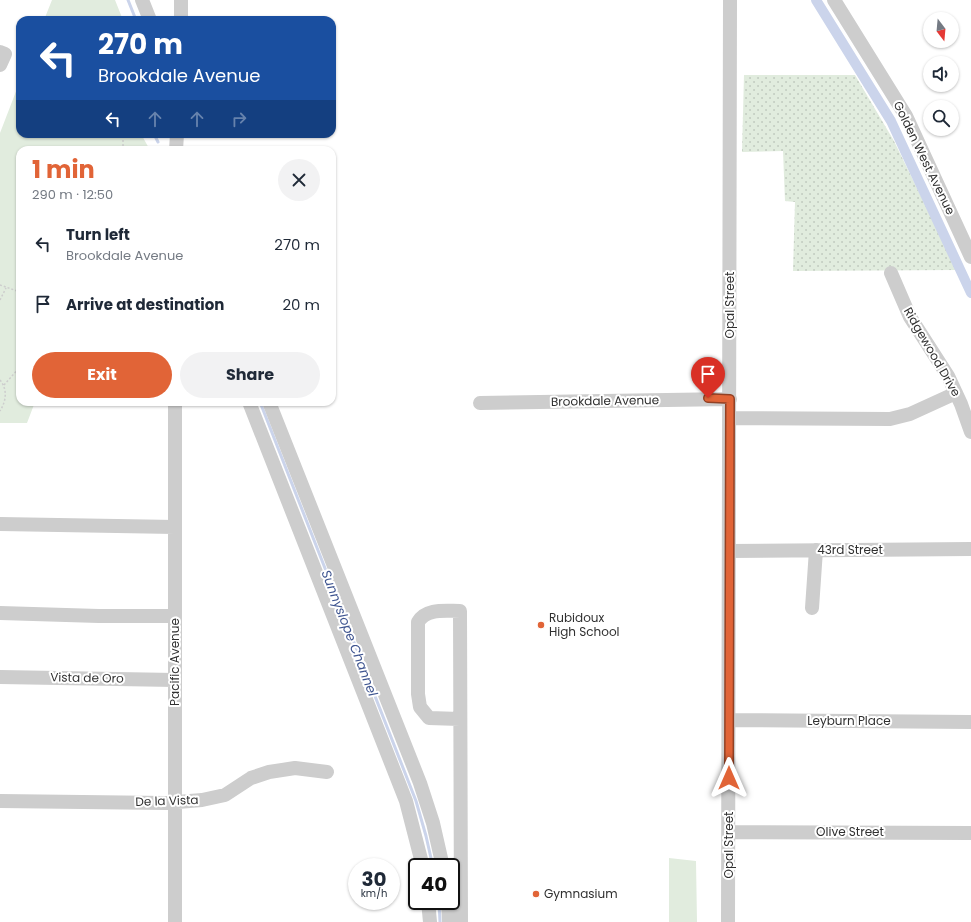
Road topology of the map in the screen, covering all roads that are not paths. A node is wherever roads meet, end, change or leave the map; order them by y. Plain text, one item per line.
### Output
1 (142, 0) edge
2 (182, 0) edge
3 (730, 0) edge
4 (834, 0) edge
5 (148, 16) edge
6 (181, 16) edge
7 (0, 52) edge
8 (0, 66) edge
9 (971, 257) edge
10 (891, 273) dead end
11 (956, 393) junction
12 (730, 399) junction
13 (480, 403) dead end
14 (175, 406) edge
15 (251, 406) edge
16 (271, 406) edge
17 (730, 418) junction
18 (971, 432) edge
19 (0, 524) edge
20 (175, 527) junction
21 (971, 549) edge
22 (816, 550) junction
23 (729, 551) junction
24 (812, 608) dead end
25 (0, 613) edge
26 (175, 616) junction
27 (0, 677) edge
28 (175, 680) junction
29 (460, 719) junction
30 (729, 720) junction
31 (970, 722) dead end
32 (327, 772) dead end
33 (0, 801) edge
34 (175, 802) junction
35 (730, 832) junction
36 (971, 833) edge
37 (421, 858) edge
38 (441, 858) edge
39 (429, 910) edge
40 (448, 910) edge
41 (175, 922) edge
42 (430, 922) edge
43 (449, 922) edge
44 (461, 922) edge
45 (728, 922) edge

1 - 5 street
2 - 6 street
3 - 12 street, Opal Street
4 - 9 street, Golden West Avenue
7 - 8 street
10 - 11 street, Ridgewood Drive
11 - 17 street
11 - 18 street, Ridgewood Drive
12 - 13 street, Brookdale Avenue
12 - 17 street, Opal Street
14 - 20 street, Pacific Avenue
15 - 37 street
16 - 38 street
17 - 23 street, Opal Street
19 - 20 street
20 - 26 street, Pacific Avenue
21 - 22 street, 43rd Street
22 - 23 street, 43rd Street
22 - 24 street
23 - 30 street, Opal Street
25 - 26 street
26 - 28 street, Pacific Avenue
27 - 28 street, Vista de Oro
28 - 34 street, Pacific Avenue
29 - 29 street
29 - 44 street
30 - 31 street, Leyburn Place
30 - 35 street, Opal Street
32 - 34 street, De la Vista
33 - 34 street, De la Vista
34 - 41 street, Pacific Avenue
35 - 36 street, Olive Street
35 - 45 street, Opal Street
39 - 42 street
40 - 43 street

